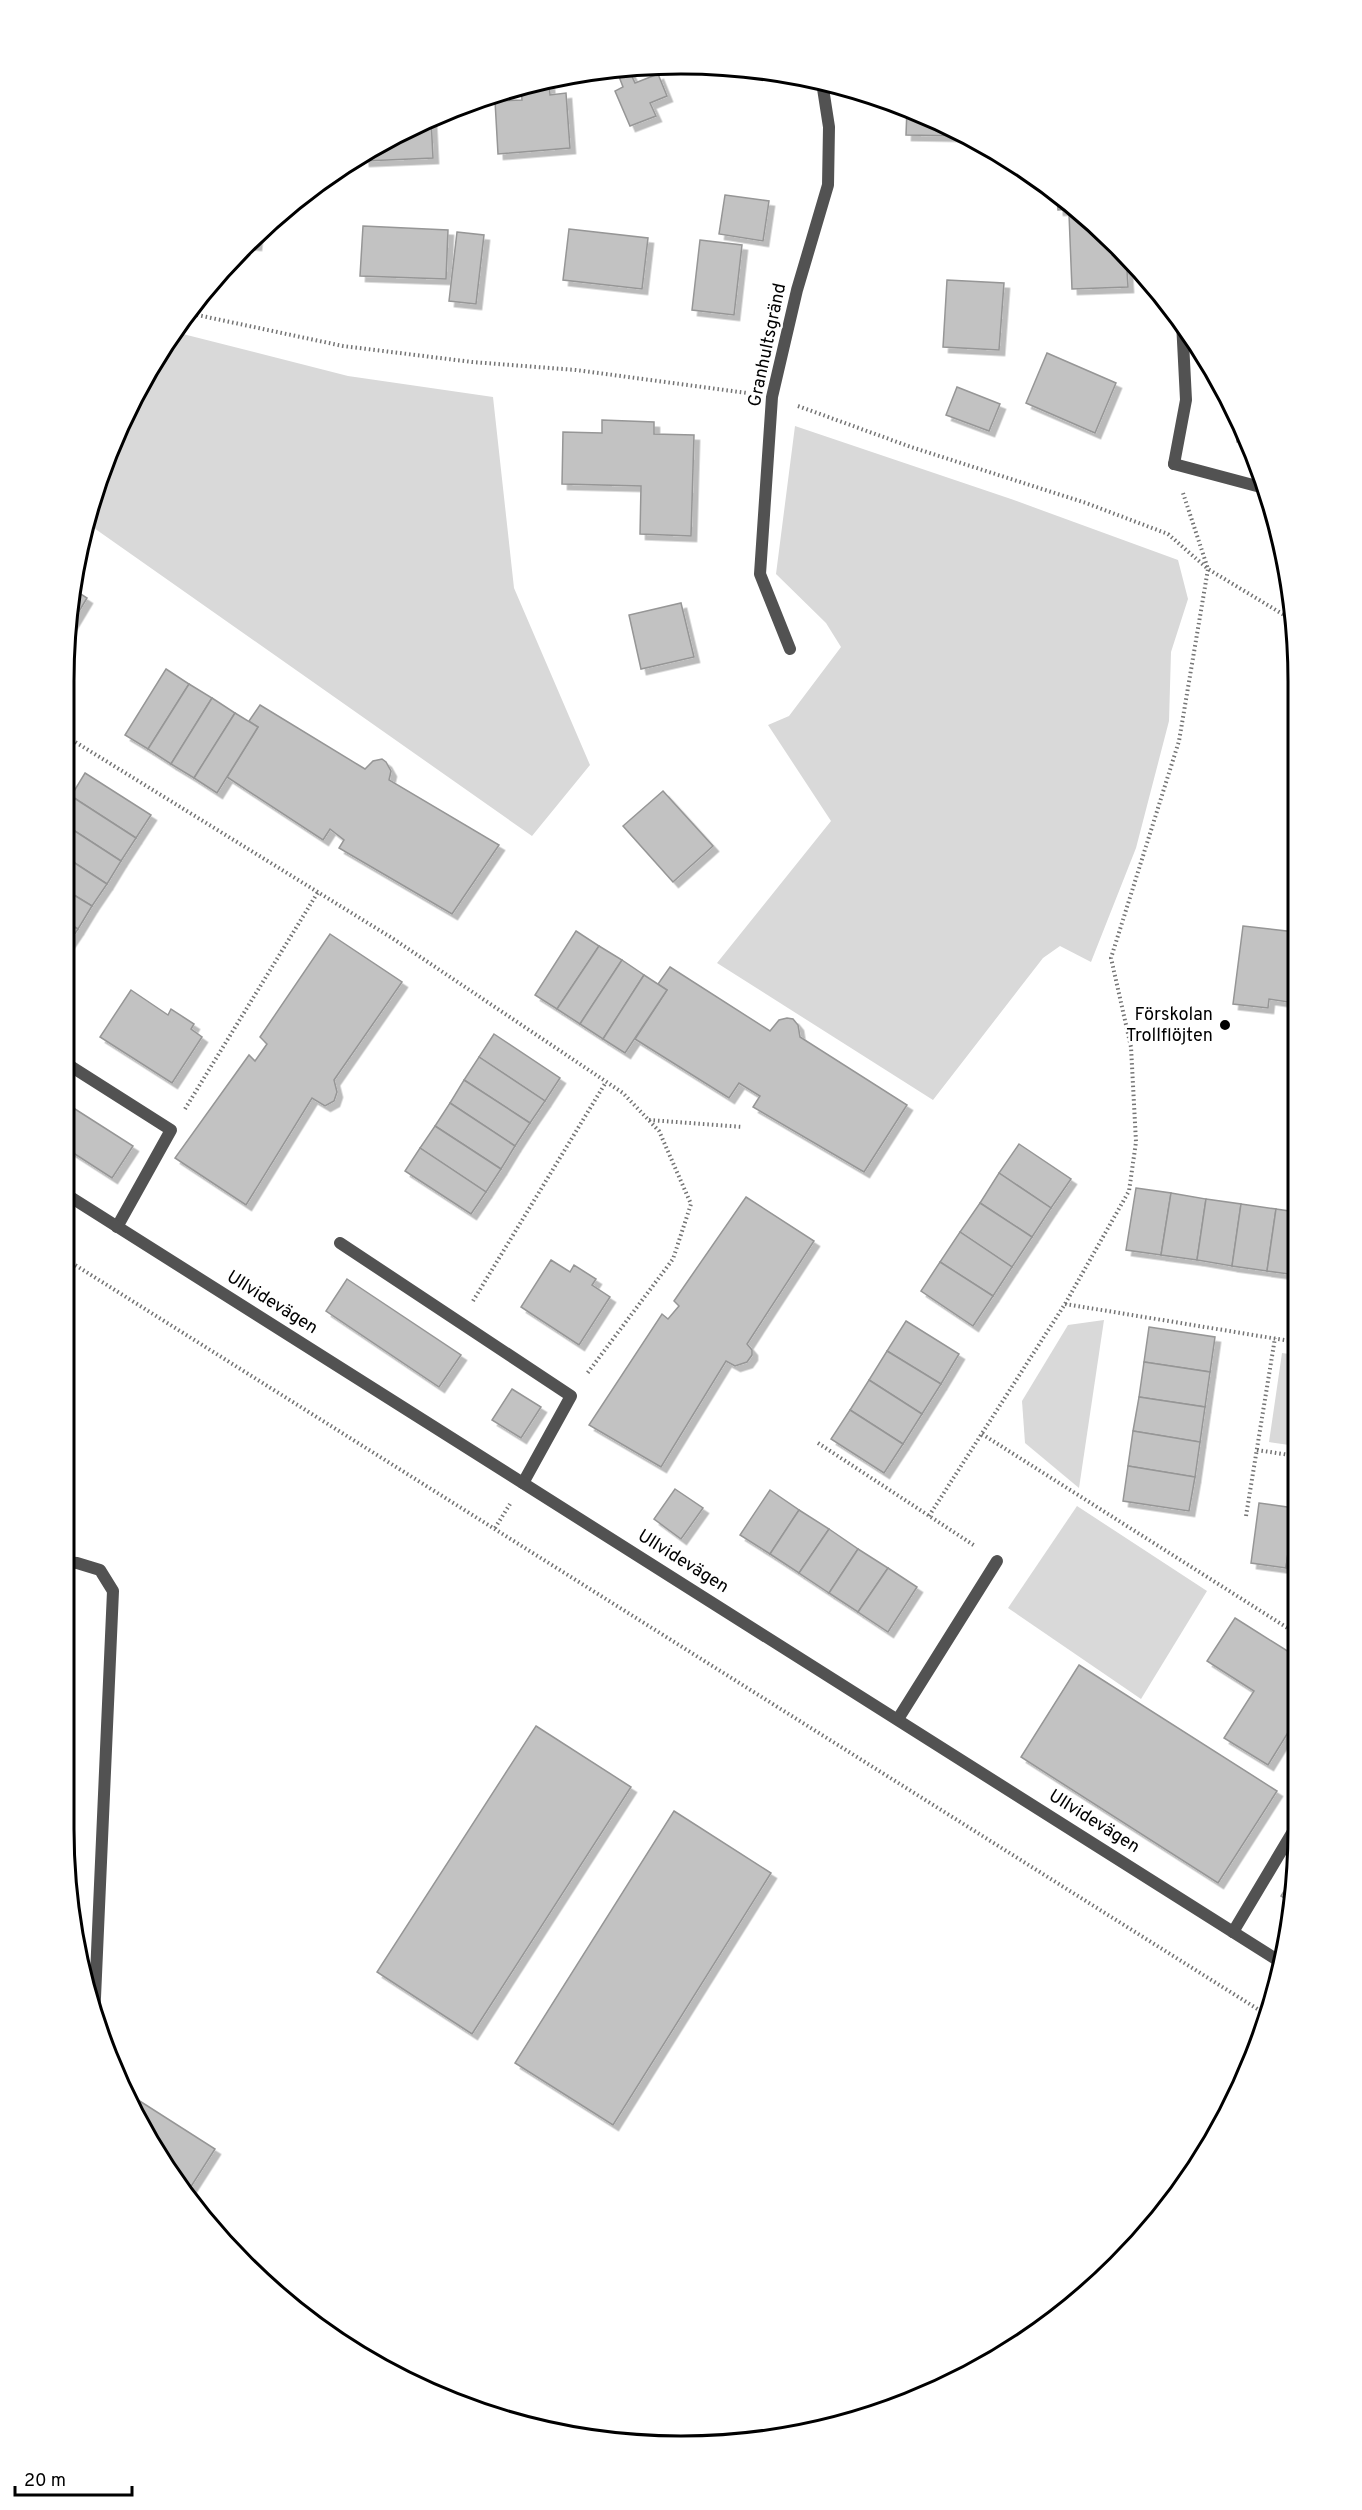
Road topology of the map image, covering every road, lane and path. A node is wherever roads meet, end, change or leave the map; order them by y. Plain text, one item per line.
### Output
1 (823, 91) edge
2 (196, 315) edge
3 (1183, 339) edge
4 (772, 397) junction
5 (1174, 464) junction
6 (1256, 486) edge
7 (1208, 569) junction
8 (1284, 615) edge
9 (790, 649) dead end
10 (74, 741) edge
11 (318, 892) junction
12 (74, 1068) edge
13 (606, 1082) junction
14 (648, 1120) junction
15 (743, 1127) dead end
16 (171, 1130) junction
17 (74, 1199) edge
18 (117, 1227) junction
19 (340, 1243) dead end
20 (74, 1264) edge
21 (1065, 1304) junction
22 (460, 1323) junction
23 (1275, 1338) junction
24 (1288, 1340) edge
25 (571, 1396) junction
26 (982, 1434) junction
27 (818, 1443) dead end
28 (1257, 1450) junction
29 (1288, 1455) edge
30 (523, 1483) junction
31 (929, 1516) junction
32 (1246, 1516) dead end
33 (997, 1561) joint
34 (74, 1563) edge
35 (1288, 1628) edge
36 (898, 1719) junction
37 (1288, 1840) edge
38 (1233, 1932) junction
39 (1275, 1958) edge
40 (95, 1990) edge
41 (1260, 2011) edge

1 - 4 street, Granhultsgränd
2 - 4 path
3 - 5 street
4 - 7 path
4 - 9 street, Granhultsgränd
5 - 6 street
5 - 7 path
7 - 8 path
7 - 21 path
10 - 11 path
11 - 13 path
11 - 16 path
12 - 16 street
13 - 14 path
13 - 22 path
14 - 15 path
14 - 25 path
16 - 18 street
17 - 18 street, Ullvidevägen
18 - 30 street, Ullvidevägen
19 - 22 street
20 - 41 path
21 - 23 path
21 - 26 path
22 - 25 street
23 - 24 path
23 - 28 path
25 - 30 street
26 - 31 path
26 - 35 path
27 - 31 path
28 - 29 path
28 - 32 path
30 - 36 street, Ullvidevägen
31 - 33 path
33 - 36 street
34 - 40 street
36 - 38 street, Ullvidevägen
37 - 38 street
38 - 39 street, Ullvidevägen

